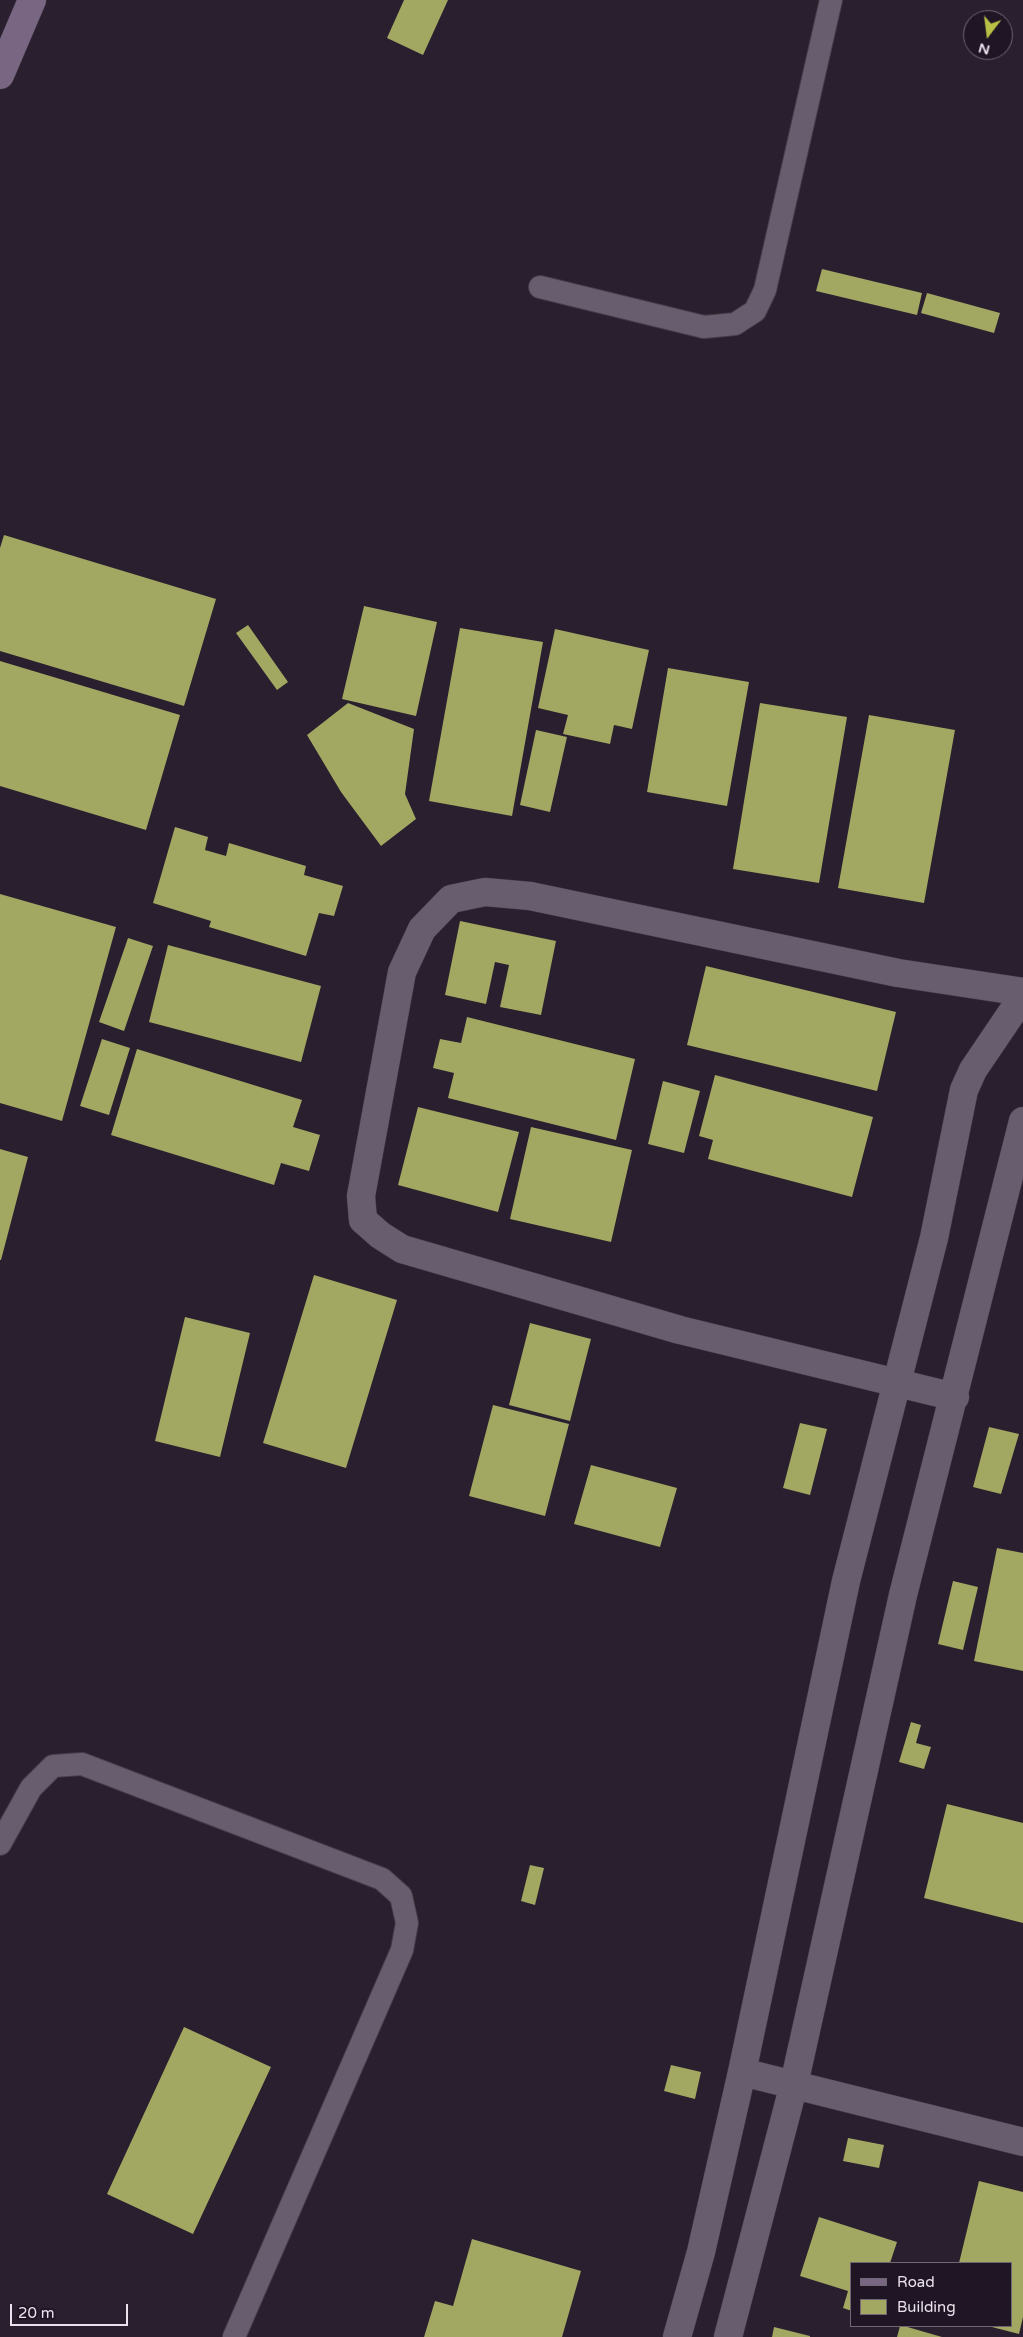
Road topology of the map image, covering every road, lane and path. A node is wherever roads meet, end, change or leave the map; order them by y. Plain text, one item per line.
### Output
1 (32, 0) edge
2 (831, 0) edge
3 (0, 75) edge
4 (540, 287) dead end
5 (1023, 992) edge
6 (1023, 996) edge
7 (1023, 1121) edge
8 (898, 1382) junction
9 (955, 1397) junction
10 (0, 1844) edge
11 (742, 2072) junction
12 (794, 2084) junction
13 (1023, 2142) edge
14 (234, 2337) edge
15 (677, 2337) edge
16 (728, 2337) edge

1 - 3 street
2 - 4 lane
5 - 8 street
6 - 8 street
7 - 9 street
8 - 9 street
8 - 11 street
9 - 12 street
10 - 14 lane
11 - 12 street
11 - 15 street
12 - 13 street
12 - 16 street

